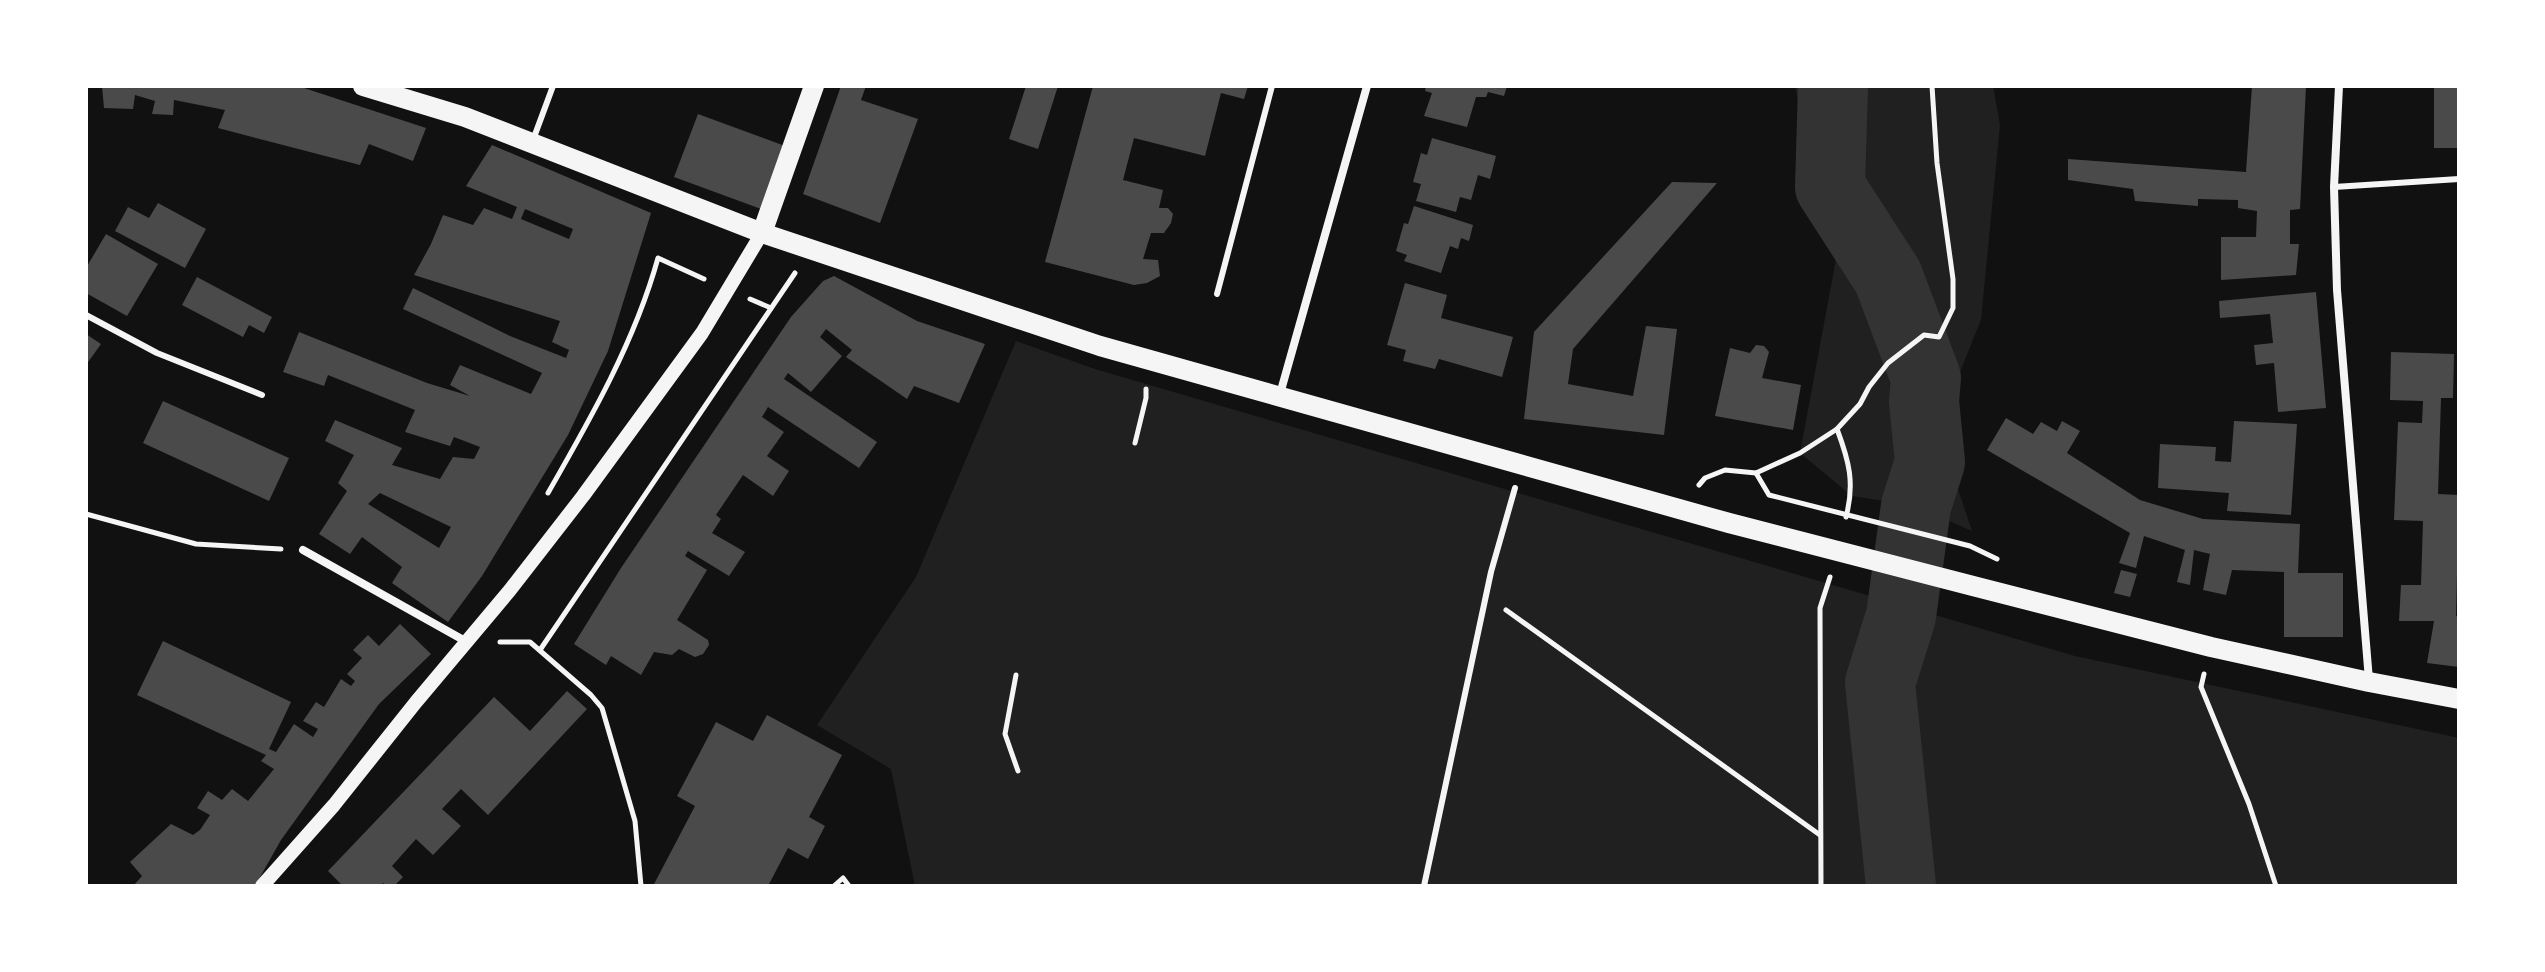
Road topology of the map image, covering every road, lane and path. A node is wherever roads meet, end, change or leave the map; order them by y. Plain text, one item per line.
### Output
1 (363, 86) edge
2 (553, 86) edge
3 (814, 86) edge
4 (1272, 86) edge
5 (1367, 86) edge
6 (1932, 86) edge
7 (2339, 86) edge
8 (532, 143) junction
9 (2459, 179) edge
10 (2334, 187) junction
11 (762, 233) junction
12 (658, 258) dead end
13 (1217, 294) dead end
14 (771, 308) dead end
15 (86, 315) edge
16 (262, 395) dead end
17 (1280, 395) junction
18 (1146, 398) dead end
19 (1837, 429) junction
20 (1135, 443) dead end
21 (1756, 473) junction
22 (1515, 488) dead end
23 (1852, 496) dead end
24 (542, 504) dead end
25 (1679, 508) junction
26 (86, 514) edge
27 (303, 550) joint
28 (2000, 560) dead end
29 (1827, 590) dead end
30 (1486, 596) junction
31 (467, 643) junction
32 (2211, 647) junction
33 (540, 650) junction
34 (1016, 675) dead end
35 (2369, 682) junction
36 (2459, 699) edge
37 (1018, 771) dead end
38 (1821, 836) junction
39 (262, 886) edge
40 (641, 886) edge
41 (834, 886) edge
42 (849, 886) edge
43 (1424, 886) edge
44 (1821, 886) edge
45 (2276, 886) edge

1 - 8 main road
2 - 8 lane
3 - 11 main road
4 - 13 lane
5 - 17 street
6 - 19 path
7 - 10 street
8 - 11 main road
9 - 10 lane
10 - 35 street
11 - 17 main road
11 - 31 street
12 - 24 path
14 - 33 path
15 - 16 lane
17 - 25 main road
18 - 20 path
19 - 21 path
19 - 23 path
21 - 25 path
21 - 28 path
22 - 30 lane
25 - 32 main road
26 - 27 path
27 - 31 street
29 - 38 path
30 - 38 path
30 - 43 lane
31 - 33 path
31 - 39 street
32 - 35 main road
32 - 45 path
33 - 40 path
34 - 37 path
35 - 36 main road
38 - 44 path
41 - 42 path

